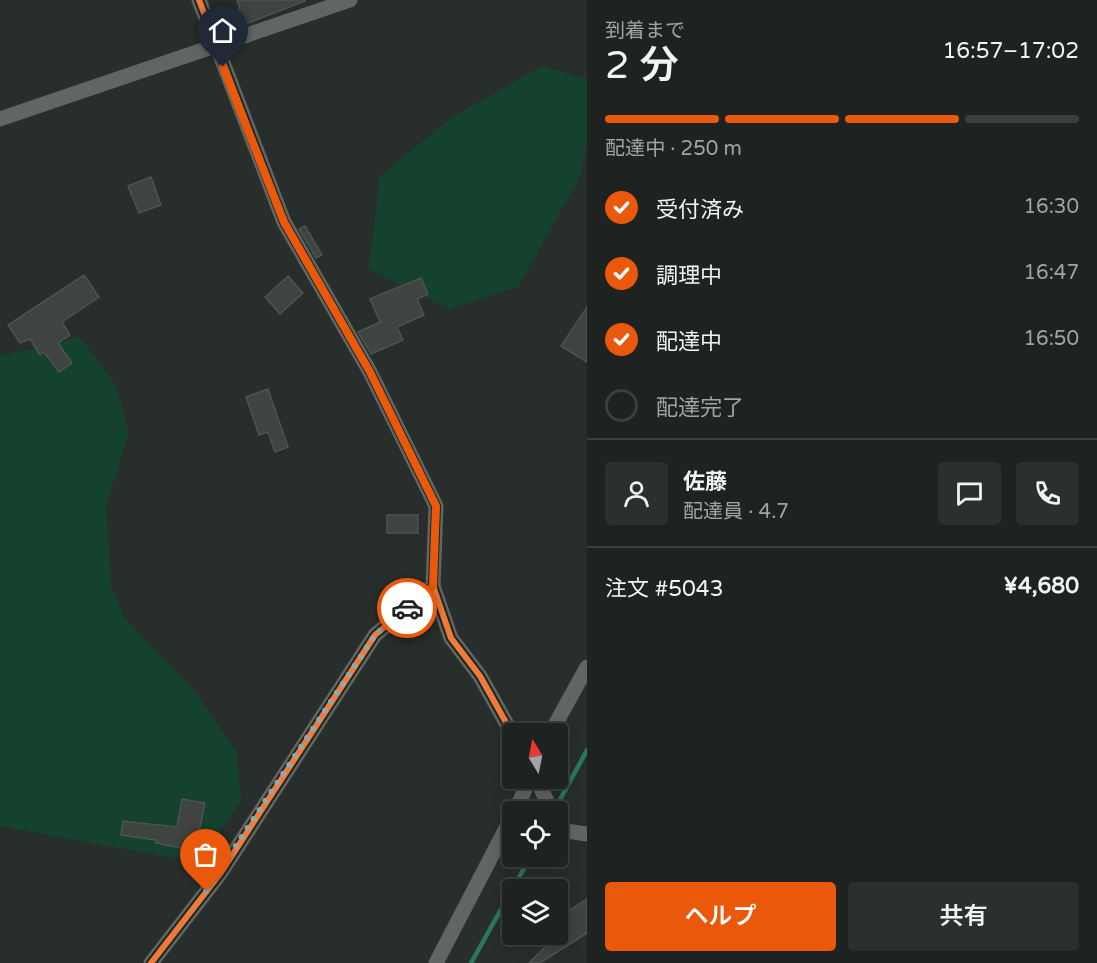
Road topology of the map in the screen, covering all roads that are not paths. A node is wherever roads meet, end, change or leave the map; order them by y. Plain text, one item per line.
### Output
1 (199, 0) edge
2 (350, 0) edge
3 (215, 46) junction
4 (0, 119) edge
5 (433, 586) junction
6 (587, 667) edge
7 (506, 723) edge
8 (556, 723) edge
9 (568, 831) edge
10 (587, 834) edge
11 (502, 836) edge
12 (150, 963) edge
13 (436, 963) edge

1 - 3 street
2 - 3 street
3 - 4 street
3 - 5 street
5 - 7 street
5 - 12 street
6 - 8 street
9 - 10 street
11 - 13 street

